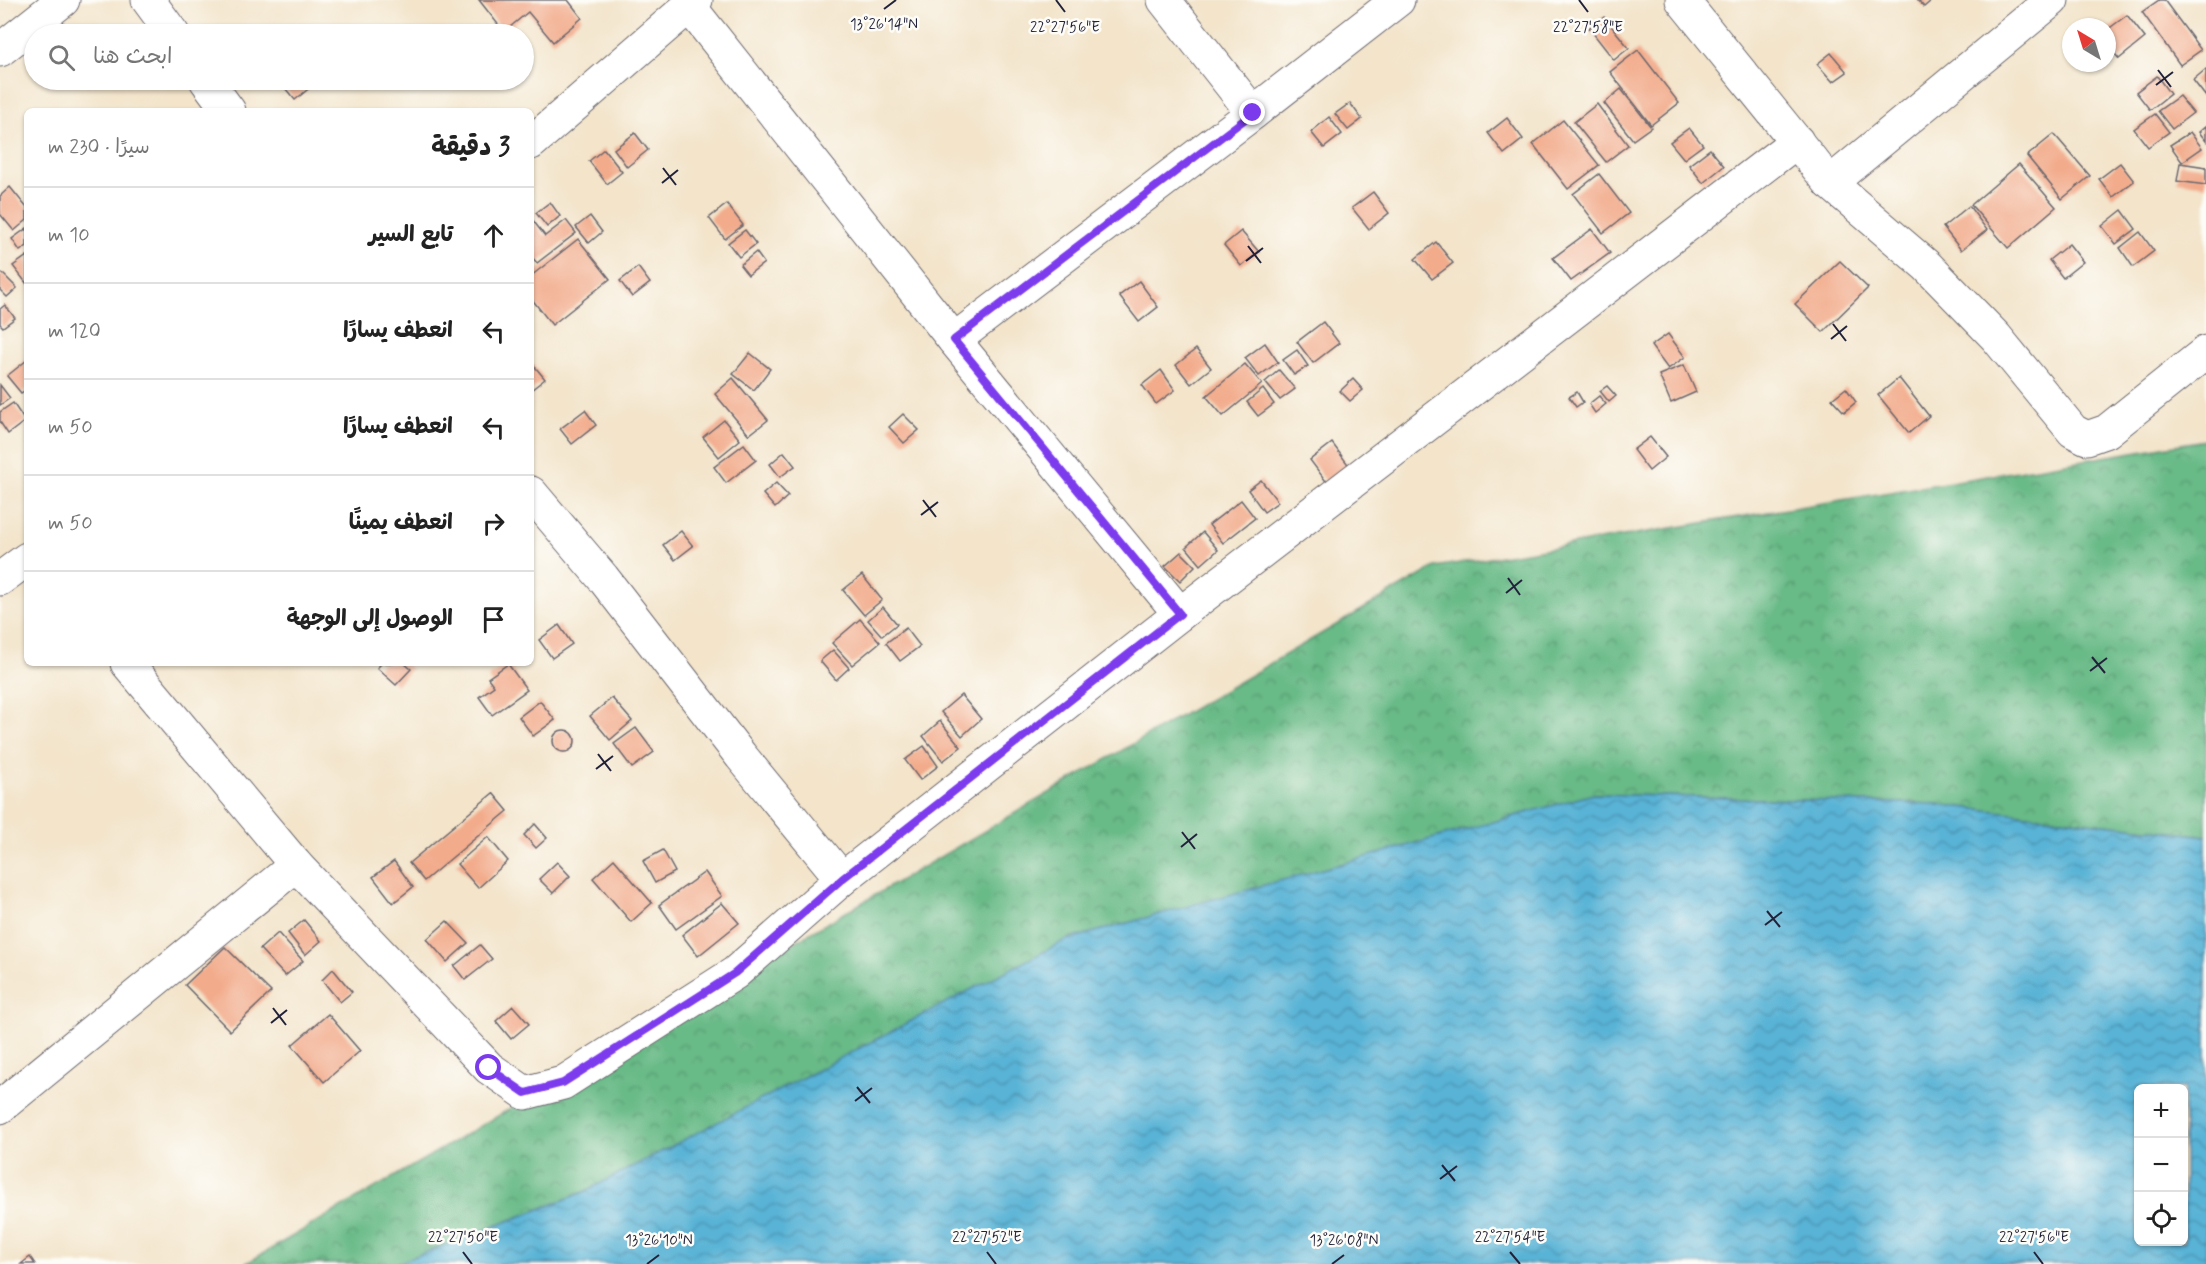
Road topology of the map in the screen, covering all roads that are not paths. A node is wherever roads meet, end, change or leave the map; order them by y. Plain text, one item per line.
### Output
1 (63, 0) edge
2 (148, 0) edge
3 (1164, 0) edge
4 (1398, 0) edge
5 (1682, 0) edge
6 (2052, 0) edge
7 (692, 3) edge
8 (33, 24) edge
9 (166, 24) edge
10 (24, 32) edge
11 (0, 51) edge
12 (213, 90) edge
13 (227, 108) edge
14 (1253, 113) junction
15 (534, 141) edge
16 (1797, 141) junction
17 (1830, 183) junction
18 (954, 340) junction
19 (2206, 352) edge
20 (534, 497) edge
21 (24, 561) edge
22 (0, 579) edge
23 (1180, 614) junction
24 (129, 666) edge
25 (296, 866) junction
26 (842, 879) junction
27 (0, 1107) edge

1 - 8 street
2 - 9 street
3 - 14 street
4 - 14 street
5 - 16 street
6 - 17 street
7 - 15 street
7 - 18 street
10 - 11 street
12 - 13 street
14 - 18 street
16 - 17 street
16 - 23 street
17 - 19 street
18 - 23 street
20 - 26 street
21 - 22 street
23 - 26 street
24 - 25 street
25 - 26 street
25 - 27 street

